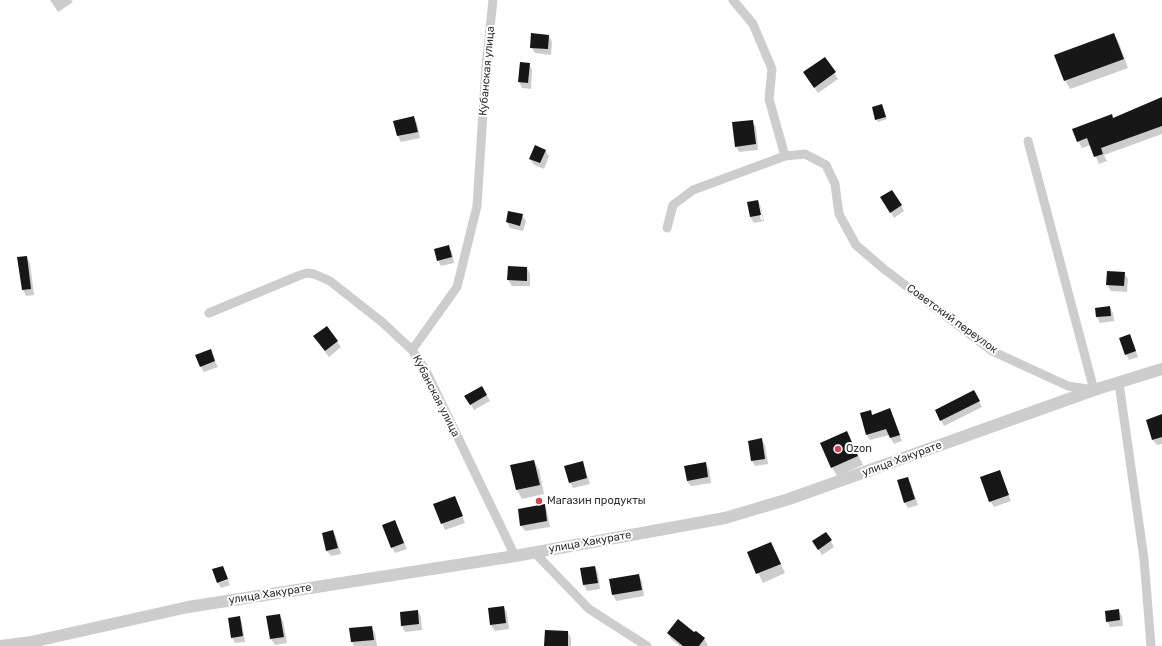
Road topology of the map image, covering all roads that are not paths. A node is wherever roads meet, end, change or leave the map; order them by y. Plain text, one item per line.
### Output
1 (493, 0) edge
2 (734, 0) edge
3 (1028, 141) dead end
4 (785, 156) junction
5 (668, 228) dead end
6 (209, 313) dead end
7 (412, 350) junction
8 (1162, 369) edge
9 (1119, 383) junction
10 (1094, 390) junction
11 (534, 552) junction
12 (515, 556) junction
13 (0, 646) edge
14 (647, 646) edge
15 (1151, 646) edge

1 - 7 street, Кубанская улица
2 - 4 street
3 - 10 street
4 - 5 street, Советский переулок
4 - 10 street, Советский переулок
6 - 7 street
7 - 12 street, Кубанская улица
8 - 9 street, улица Хакурате
9 - 10 street, улица Хакурате
9 - 15 street
10 - 11 street, улица Хакурате
11 - 12 street, улица Хакурате
11 - 14 street
12 - 13 street, улица Хакурате

